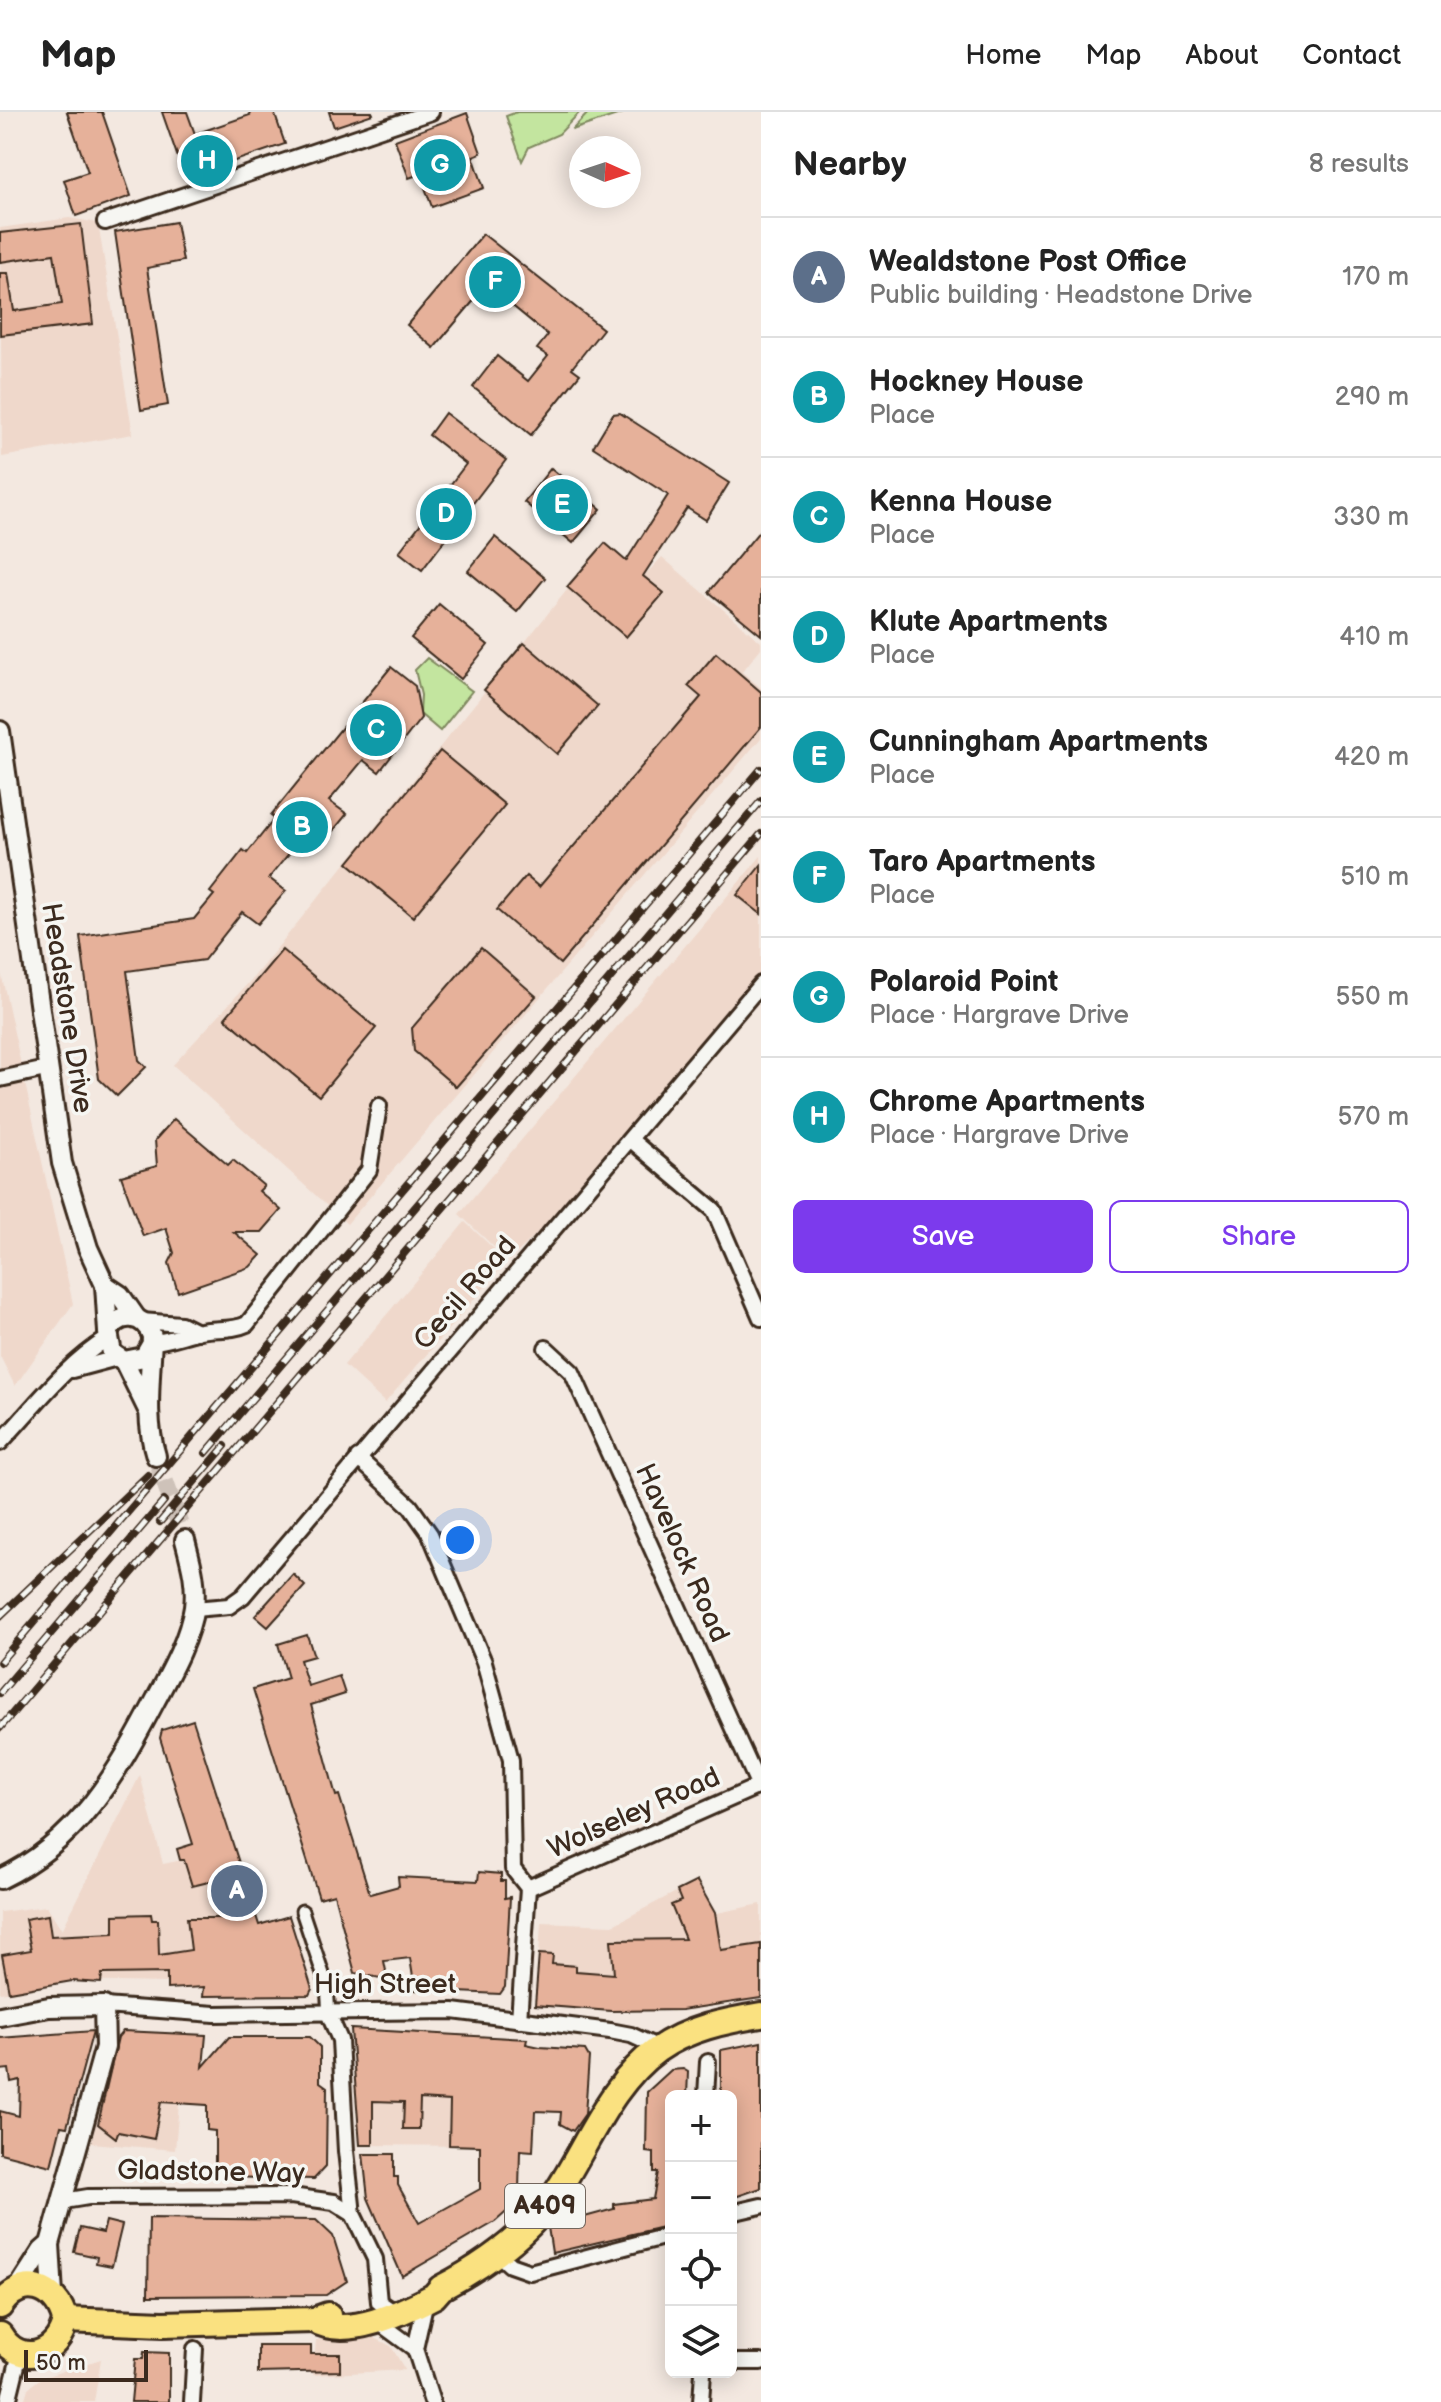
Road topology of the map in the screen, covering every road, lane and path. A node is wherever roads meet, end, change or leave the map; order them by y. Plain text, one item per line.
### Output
1 (431, 112) edge
2 (105, 222) dead end
3 (0, 731) edge
4 (761, 984) edge
5 (46, 1069) junction
6 (0, 1079) edge
7 (379, 1106) dead end
8 (631, 1140) junction
9 (105, 1285) junction
10 (761, 1318) edge
11 (139, 1319) junction
12 (197, 1332) junction
13 (108, 1336) junction
14 (151, 1344) junction
15 (546, 1348) dead end
16 (120, 1360) junction
17 (71, 1370) junction
18 (148, 1410) junction
19 (0, 1443) edge
20 (156, 1456) tunnel mouth
21 (358, 1458) junction
22 (185, 1540) tunnel mouth
23 (194, 1609) junction
24 (760, 1786) edge
25 (0, 1879) edge
26 (528, 1888) junction
27 (302, 1911) dead end
28 (104, 2006) junction
29 (329, 2015) junction
30 (761, 2015) edge
31 (0, 2016) edge
32 (519, 2020) junction
33 (659, 2048) junction
34 (708, 2062) dead end
35 (706, 2090) edge
36 (64, 2201) junction
37 (761, 2206) edge
38 (737, 2212) edge
39 (353, 2214) junction
40 (665, 2237) edge
41 (50, 2244) junction
42 (497, 2253) junction
43 (434, 2294) junction
44 (53, 2295) junction
45 (8, 2298) edge
46 (384, 2312) junction
47 (65, 2320) junction
48 (6, 2343) edge
49 (195, 2349) dead end
50 (415, 2349) junction
51 (737, 2362) edge
52 (761, 2362) edge
53 (703, 2378) edge
54 (8, 2402) edge
55 (192, 2402) edge
56 (432, 2402) edge
57 (701, 2402) edge

1 - 2 street
3 - 5 street, Headstone Drive
4 - 8 street, Cecil Road
5 - 6 street
5 - 9 street, Headstone Drive
7 - 12 street
8 - 10 street
8 - 21 street, Cecil Road
9 - 11 street, Headstone Drive
9 - 13 street, Headstone Drive
11 - 12 street
11 - 13 street
11 - 14 street
12 - 14 street
13 - 16 street
13 - 17 street
14 - 16 street
14 - 18 street
15 - 24 street, Havelock Road
16 - 17 street
16 - 18 street
17 - 19 street
18 - 20 street
21 - 23 street, Cecil Road
21 - 26 street
22 - 23 street
23 - 25 street
24 - 26 street, Wolseley Road
26 - 32 street
27 - 29 street
28 - 29 street, High Street
28 - 31 street, High Street
28 - 36 street
29 - 32 street, High Street
29 - 39 street
30 - 33 main road, A409
32 - 33 street, High Street
33 - 42 main road, A409
34 - 35 street
36 - 39 street, Gladstone Way
36 - 41 street
37 - 38 street
39 - 46 street
40 - 42 street
41 - 44 street
41 - 45 street
42 - 43 main road, A409
43 - 46 main road, A409
43 - 50 street
44 - 45 main road
44 - 47 main road
46 - 47 main road, A409
46 - 50 street
47 - 48 main road
48 - 54 street
49 - 55 street
50 - 56 street
51 - 52 street
53 - 57 street

